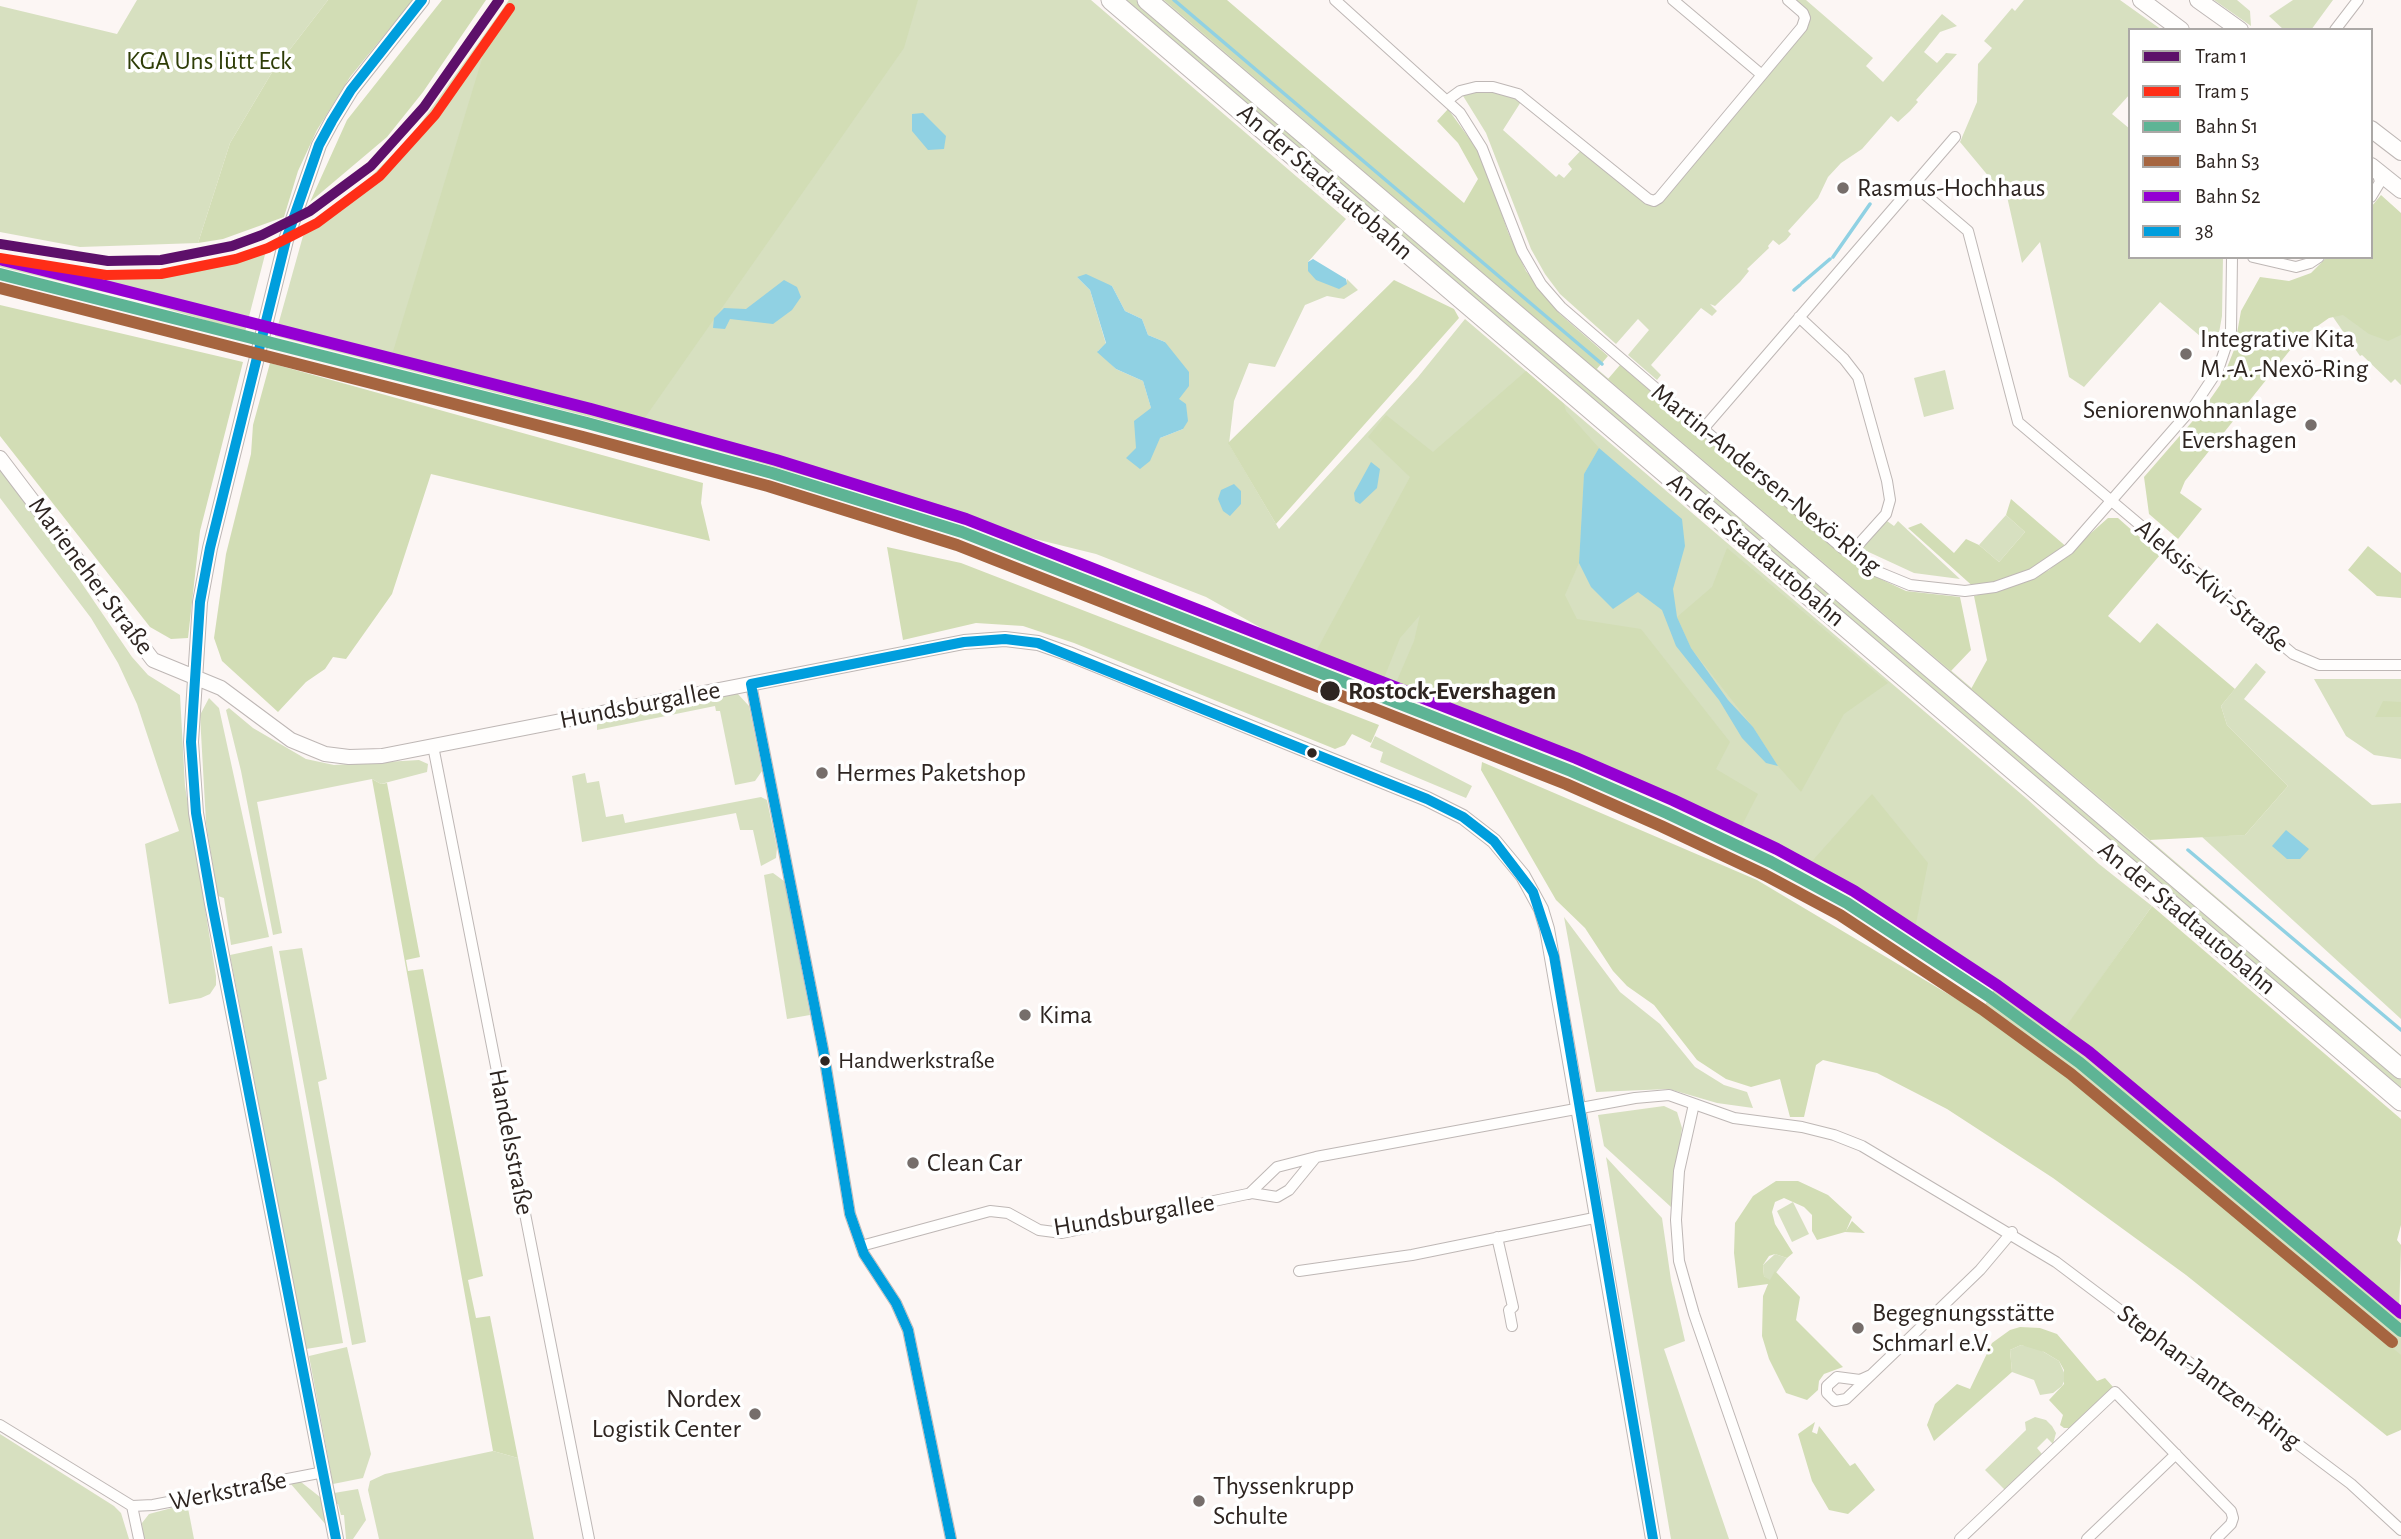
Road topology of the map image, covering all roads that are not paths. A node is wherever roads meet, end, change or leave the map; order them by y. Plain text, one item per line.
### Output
1 (422, 0) edge
2 (1111, 0) edge
3 (1147, 0) edge
4 (1335, 0) edge
5 (1672, 0) edge
6 (1788, 0) edge
7 (2141, 0) edge
8 (2198, 0) edge
9 (2358, 0) edge
10 (2178, 28) edge
11 (2237, 28) edge
12 (2337, 28) edge
13 (1762, 75) junction
14 (1449, 99) junction
15 (2373, 131) edge
16 (1955, 137) dead end
17 (2401, 152) edge
18 (2374, 168) edge
19 (1914, 185) junction
20 (2401, 191) edge
21 (2373, 194) edge
22 (2232, 259) edge
23 (2262, 259) edge
24 (2316, 259) edge
25 (1799, 317) junction
26 (1703, 429) junction
27 (0, 458) edge
28 (2112, 501) junction
29 (1850, 554) junction
30 (2401, 665) edge
31 (195, 676) junction
32 (751, 684) junction
33 (433, 746) junction
34 (2401, 1069) edge
35 (2401, 1101) edge
36 (1694, 1104) junction
37 (1579, 1107) junction
38 (1316, 1157) junction
39 (1249, 1194) junction
40 (1599, 1217) junction
41 (2012, 1232) junction
42 (1497, 1237) junction
43 (861, 1246) junction
44 (1299, 1271) dead end
45 (1512, 1326) dead end
46 (1871, 1375) dead end
47 (0, 1425) edge
48 (2176, 1454) junction
49 (324, 1472) junction
50 (132, 1506) junction
51 (2401, 1530) edge
52 (139, 1539) edge
53 (336, 1539) edge
54 (589, 1539) edge
55 (951, 1539) edge
56 (1653, 1539) edge
57 (1772, 1539) edge
58 (1959, 1539) edge
59 (2087, 1539) edge
60 (2216, 1539) edge

1 - 31 street
2 - 35 highway, An der Stadtautobahn
3 - 34 highway, An der Stadtautobahn
4 - 14 street, Martin-Andersen-Nexö-Ring
5 - 13 street
6 - 13 street
7 - 10 main road
8 - 11 main road
9 - 12 street
13 - 14 street
14 - 26 street, Martin-Andersen-Nexö-Ring
15 - 17 main road
16 - 19 street
18 - 20 main road
18 - 21 street
19 - 25 street
19 - 28 street, Aleksis-Kivi-Straße
22 - 28 street, Martin-Andersen-Nexö-Ring
23 - 24 street
25 - 26 street
25 - 29 street
26 - 29 street, Martin-Andersen-Nexö-Ring
27 - 31 street, Marieneher Straße
28 - 29 street, Martin-Andersen-Nexö-Ring
28 - 30 street, Aleksis-Kivi-Straße
31 - 33 street, Hundsburgallee
31 - 49 street
32 - 33 street, Hundsburgallee
32 - 37 street, Hundsburgallee
32 - 43 street
33 - 54 street, Handelsstraße
36 - 37 street, Stephan-Jantzen-Ring
36 - 41 street, Stephan-Jantzen-Ring
36 - 57 street
37 - 38 street, Hundsburgallee
37 - 40 street, Hundsburgallee
38 - 39 street, Hundsburgallee
38 - 39 street, Hundsburgallee
39 - 43 street, Hundsburgallee
40 - 42 street
40 - 56 street, Hundsburgallee
41 - 46 street
41 - 51 street, Stephan-Jantzen-Ring
42 - 44 street
42 - 45 street
43 - 55 street
47 - 50 street, Werkstraße
48 - 58 street
48 - 59 street
48 - 60 street
49 - 50 street, Werkstraße
49 - 53 street
50 - 52 street, Werkstraße

